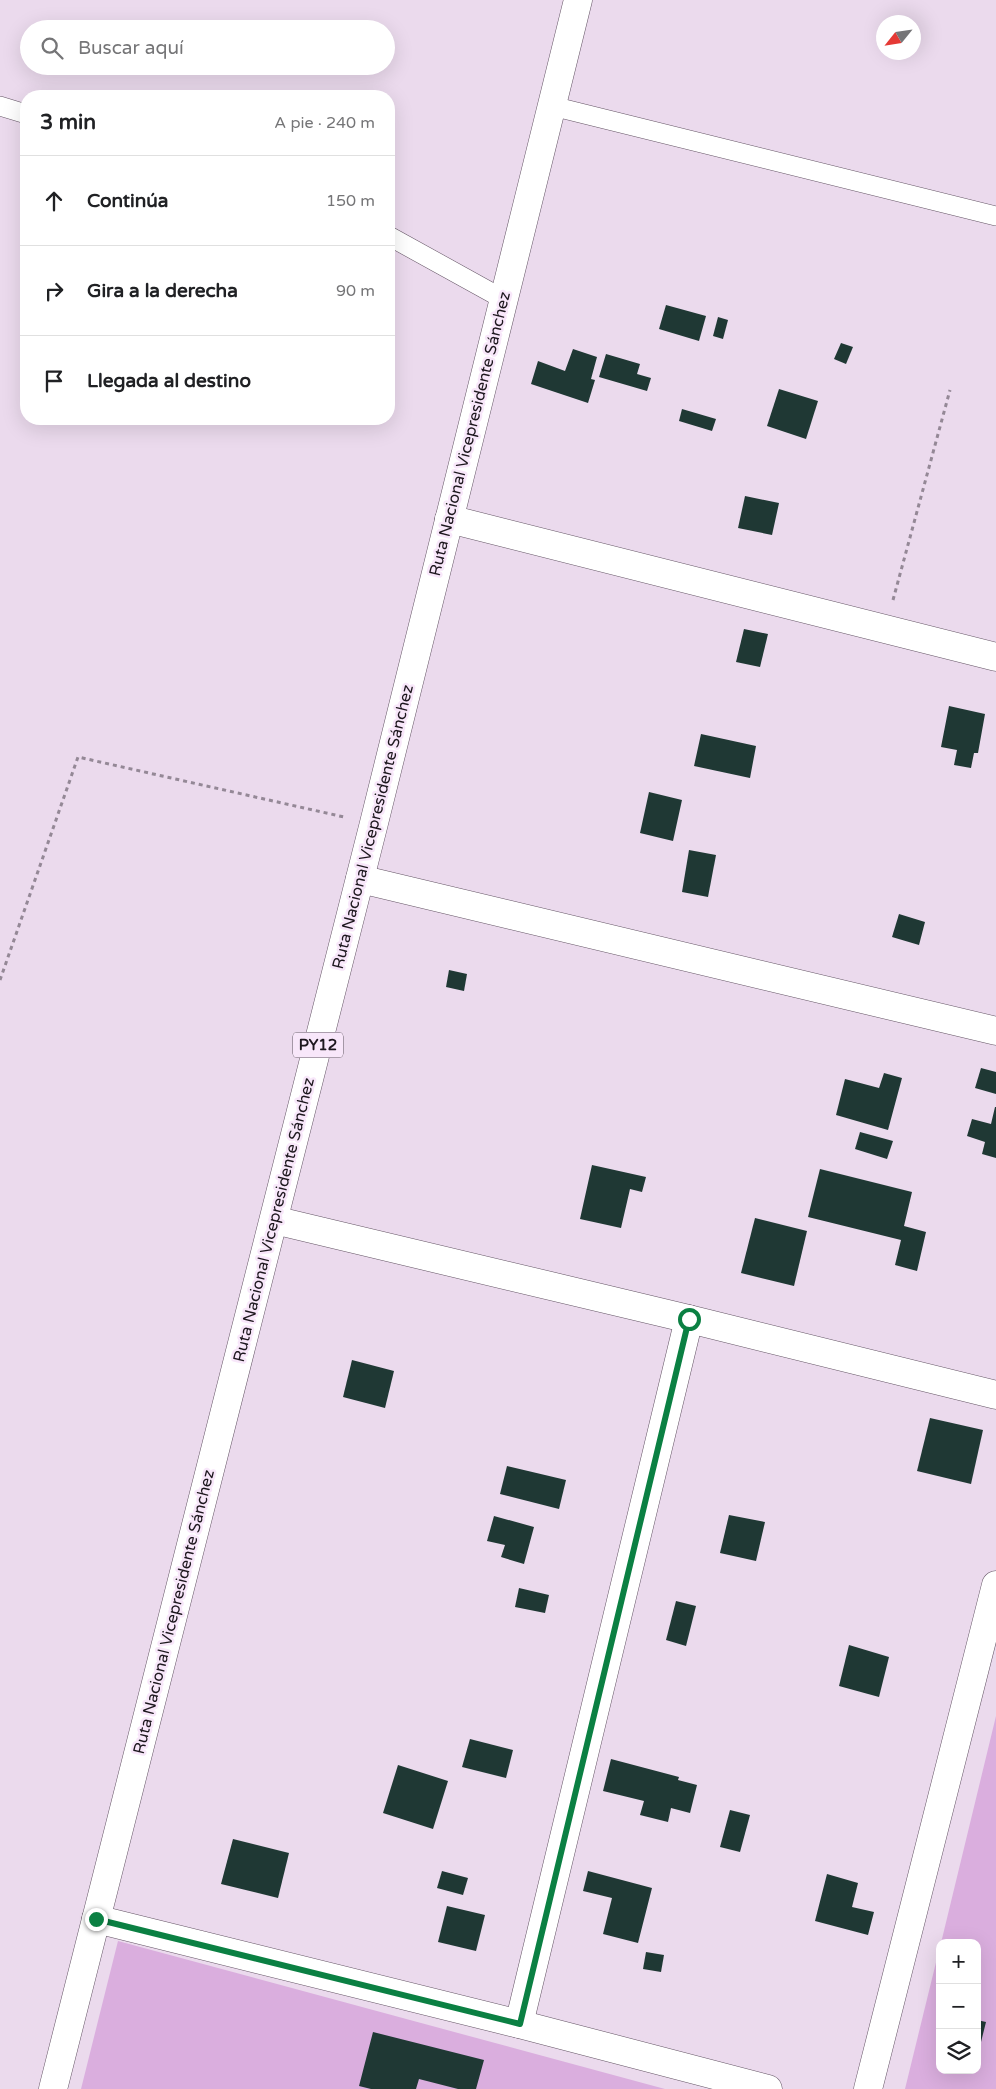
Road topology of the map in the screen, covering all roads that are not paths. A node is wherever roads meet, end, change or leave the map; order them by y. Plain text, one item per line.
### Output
1 (578, 0) edge
2 (0, 106) edge
3 (552, 106) junction
4 (20, 112) edge
5 (996, 216) edge
6 (395, 239) edge
7 (503, 299) junction
8 (449, 519) junction
9 (996, 657) edge
10 (360, 879) junction
11 (996, 1031) edge
12 (274, 1220) junction
13 (689, 1319) junction
14 (996, 1395) edge
15 (996, 1585) edge
16 (96, 1919) junction
17 (520, 2024) junction
18 (53, 2089) edge
19 (768, 2089) edge
20 (868, 2089) edge

1 - 3 main road, Ruta Nacional Vicepresidente Sánchez / PY12
2 - 4 lane
3 - 5 lane
3 - 7 main road, Ruta Nacional Vicepresidente Sánchez / PY12
6 - 7 lane
7 - 8 main road, Ruta Nacional Vicepresidente Sánchez / PY12
8 - 9 main road
8 - 10 main road, Ruta Nacional Vicepresidente Sánchez / PY12
10 - 11 main road
10 - 12 main road, Ruta Nacional Vicepresidente Sánchez / PY12
12 - 13 main road
12 - 16 main road, Ruta Nacional Vicepresidente Sánchez / PY12
13 - 14 main road
13 - 17 main road
15 - 20 main road
16 - 17 main road
16 - 18 main road, Ruta Nacional Vicepresidente Sánchez / PY12
17 - 19 main road

